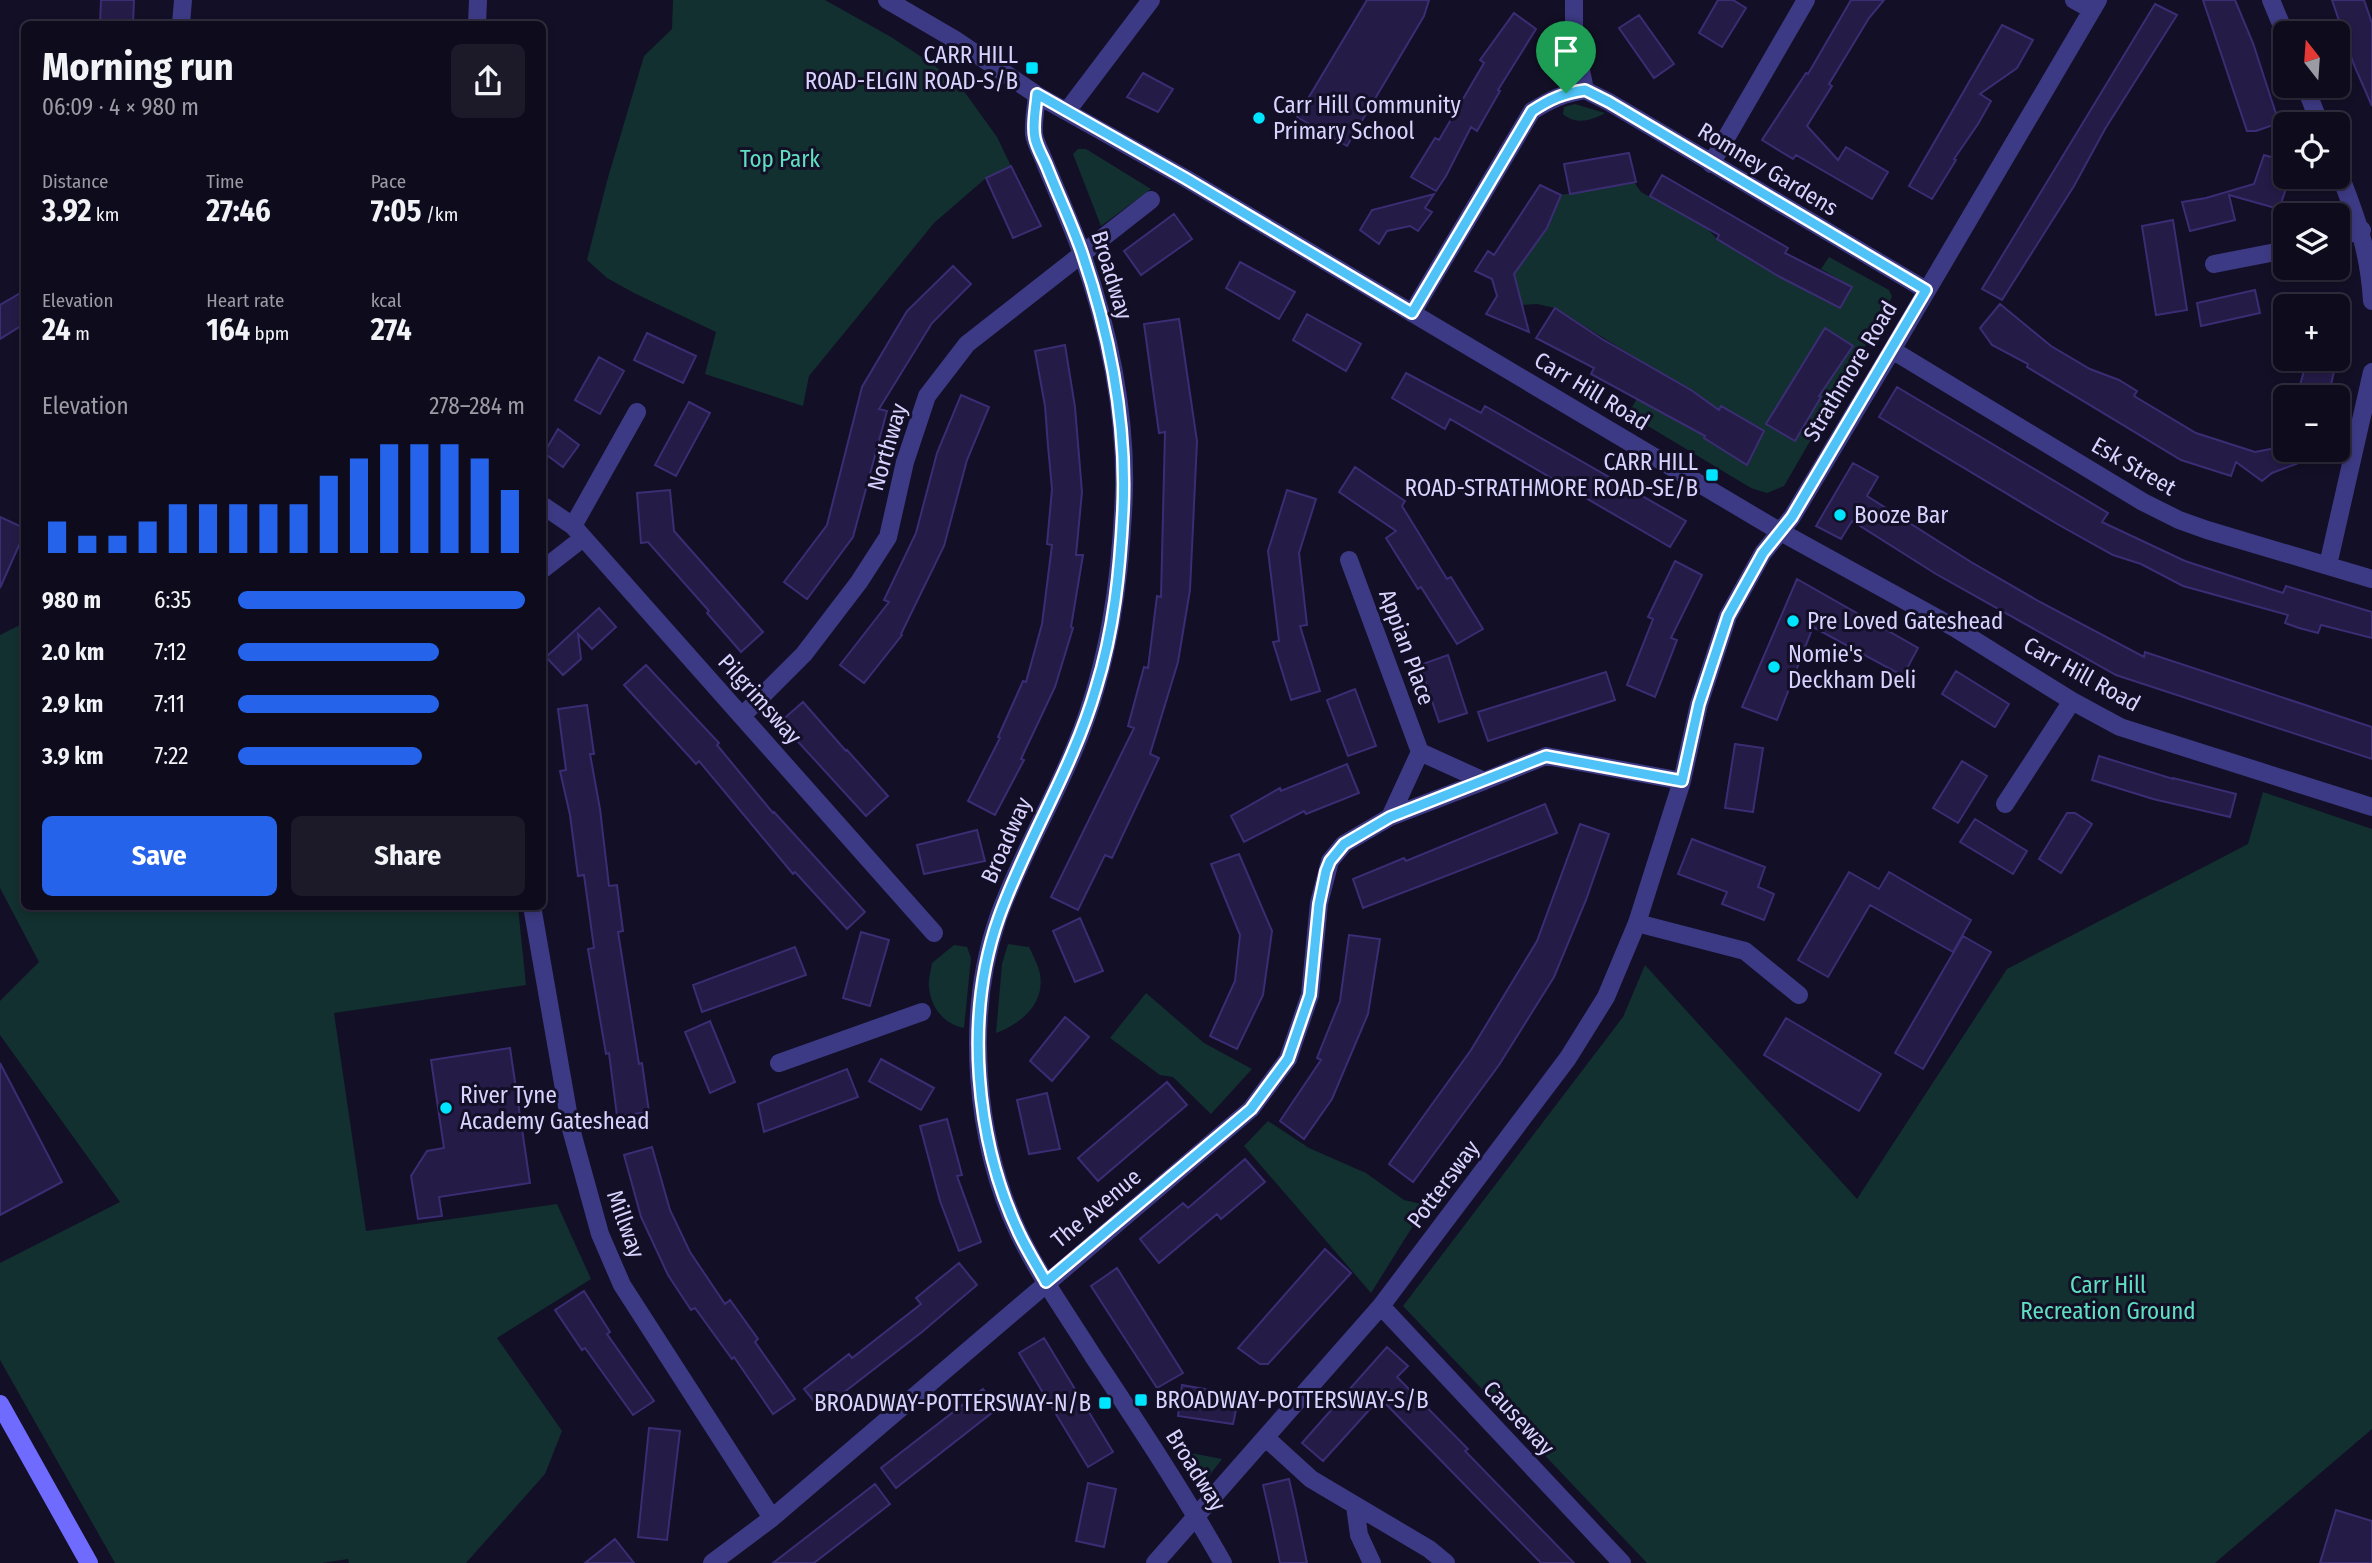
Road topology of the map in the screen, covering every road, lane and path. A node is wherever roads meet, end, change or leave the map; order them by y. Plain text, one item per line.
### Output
1 (183, 0) edge
2 (478, 0) edge
3 (887, 0) edge
4 (1151, 0) edge
5 (1574, 0) edge
6 (1806, 0) edge
7 (2074, 0) edge
8 (2271, 0) edge
9 (2095, 5) edge
10 (181, 21) edge
11 (477, 21) edge
12 (2280, 21) edge
13 (1585, 90) junction
14 (1037, 94) junction
15 (1067, 111) junction
16 (1711, 164) junction
17 (2346, 189) edge
18 (1151, 200) dead end
19 (2362, 230) junction
20 (2350, 234) edge
21 (1082, 253) junction
22 (2273, 253) edge
23 (2214, 264) dead end
24 (1926, 290) junction
25 (2372, 301) edge
26 (1412, 313) junction
27 (1892, 350) junction
28 (2372, 372) edge
29 (637, 412) dead end
30 (546, 508) edge
31 (1779, 531) junction
32 (578, 532) junction
33 (1349, 560) dead end
34 (2328, 565) junction
35 (546, 566) edge
36 (2372, 579) edge
37 (2071, 701) junction
38 (743, 715) junction
39 (1420, 752) junction
40 (1484, 781) junction
41 (1682, 781) junction
42 (2005, 804) dead end
43 (2372, 807) edge
44 (1390, 817) junction
45 (533, 910) edge
46 (1637, 923) junction
47 (934, 933) dead end
48 (1799, 995) dead end
49 (922, 1012) dead end
50 (779, 1063) dead end
51 (1046, 1282) junction
52 (1381, 1306) junction
53 (0, 1404) edge
54 (1266, 1438) junction
55 (1355, 1506) junction
56 (1196, 1516) junction
57 (772, 1518) junction
58 (89, 1563) edge
59 (712, 1563) edge
60 (1155, 1563) edge
61 (1223, 1563) edge
62 (1372, 1563) edge
63 (1446, 1563) edge
64 (1622, 1563) edge

1 - 10 street
2 - 11 street
3 - 14 street, Carr Hill Road
4 - 15 street
5 - 13 street
6 - 16 street
7 - 9 street
8 - 12 street
9 - 24 street, Strathmore Road
13 - 16 street, Romney Gardens
13 - 26 street
14 - 15 street, Carr Hill Road
14 - 21 street, Broadway
15 - 26 street, Carr Hill Road
16 - 24 street, Romney Gardens
17 - 19 street
18 - 21 street, Northway
19 - 20 street
19 - 25 street
21 - 38 street, Northway
21 - 51 street, Broadway
22 - 23 street
24 - 27 street, Strathmore Road
26 - 31 street, Carr Hill Road
27 - 31 street, Strathmore Road
27 - 34 street, Esk Street
28 - 34 street
29 - 32 street
30 - 32 street, Pilgrimsway
31 - 37 street, Carr Hill Road
31 - 41 street, Strathmore Road
32 - 35 street
32 - 38 street, Pilgrimsway
33 - 39 street, Appian Place
34 - 36 street, Esk Street
37 - 42 street
37 - 43 street, Carr Hill Road
38 - 47 street, Pilgrimsway
39 - 40 street
39 - 44 street
40 - 41 street, The Avenue
40 - 44 street, The Avenue
41 - 46 street, Pottersway
44 - 51 street, The Avenue
45 - 57 street, Millway
46 - 48 street
46 - 52 street, Pottersway
49 - 50 street
51 - 56 street, Broadway
51 - 57 street, The Avenue
52 - 54 street, Pottersway
52 - 64 street, Causeway
53 - 58 main road
54 - 55 street
54 - 56 street, Pottersway
55 - 62 street
55 - 63 street
56 - 60 street, Pottersway
56 - 61 street, Broadway
57 - 59 street, The Avenue

